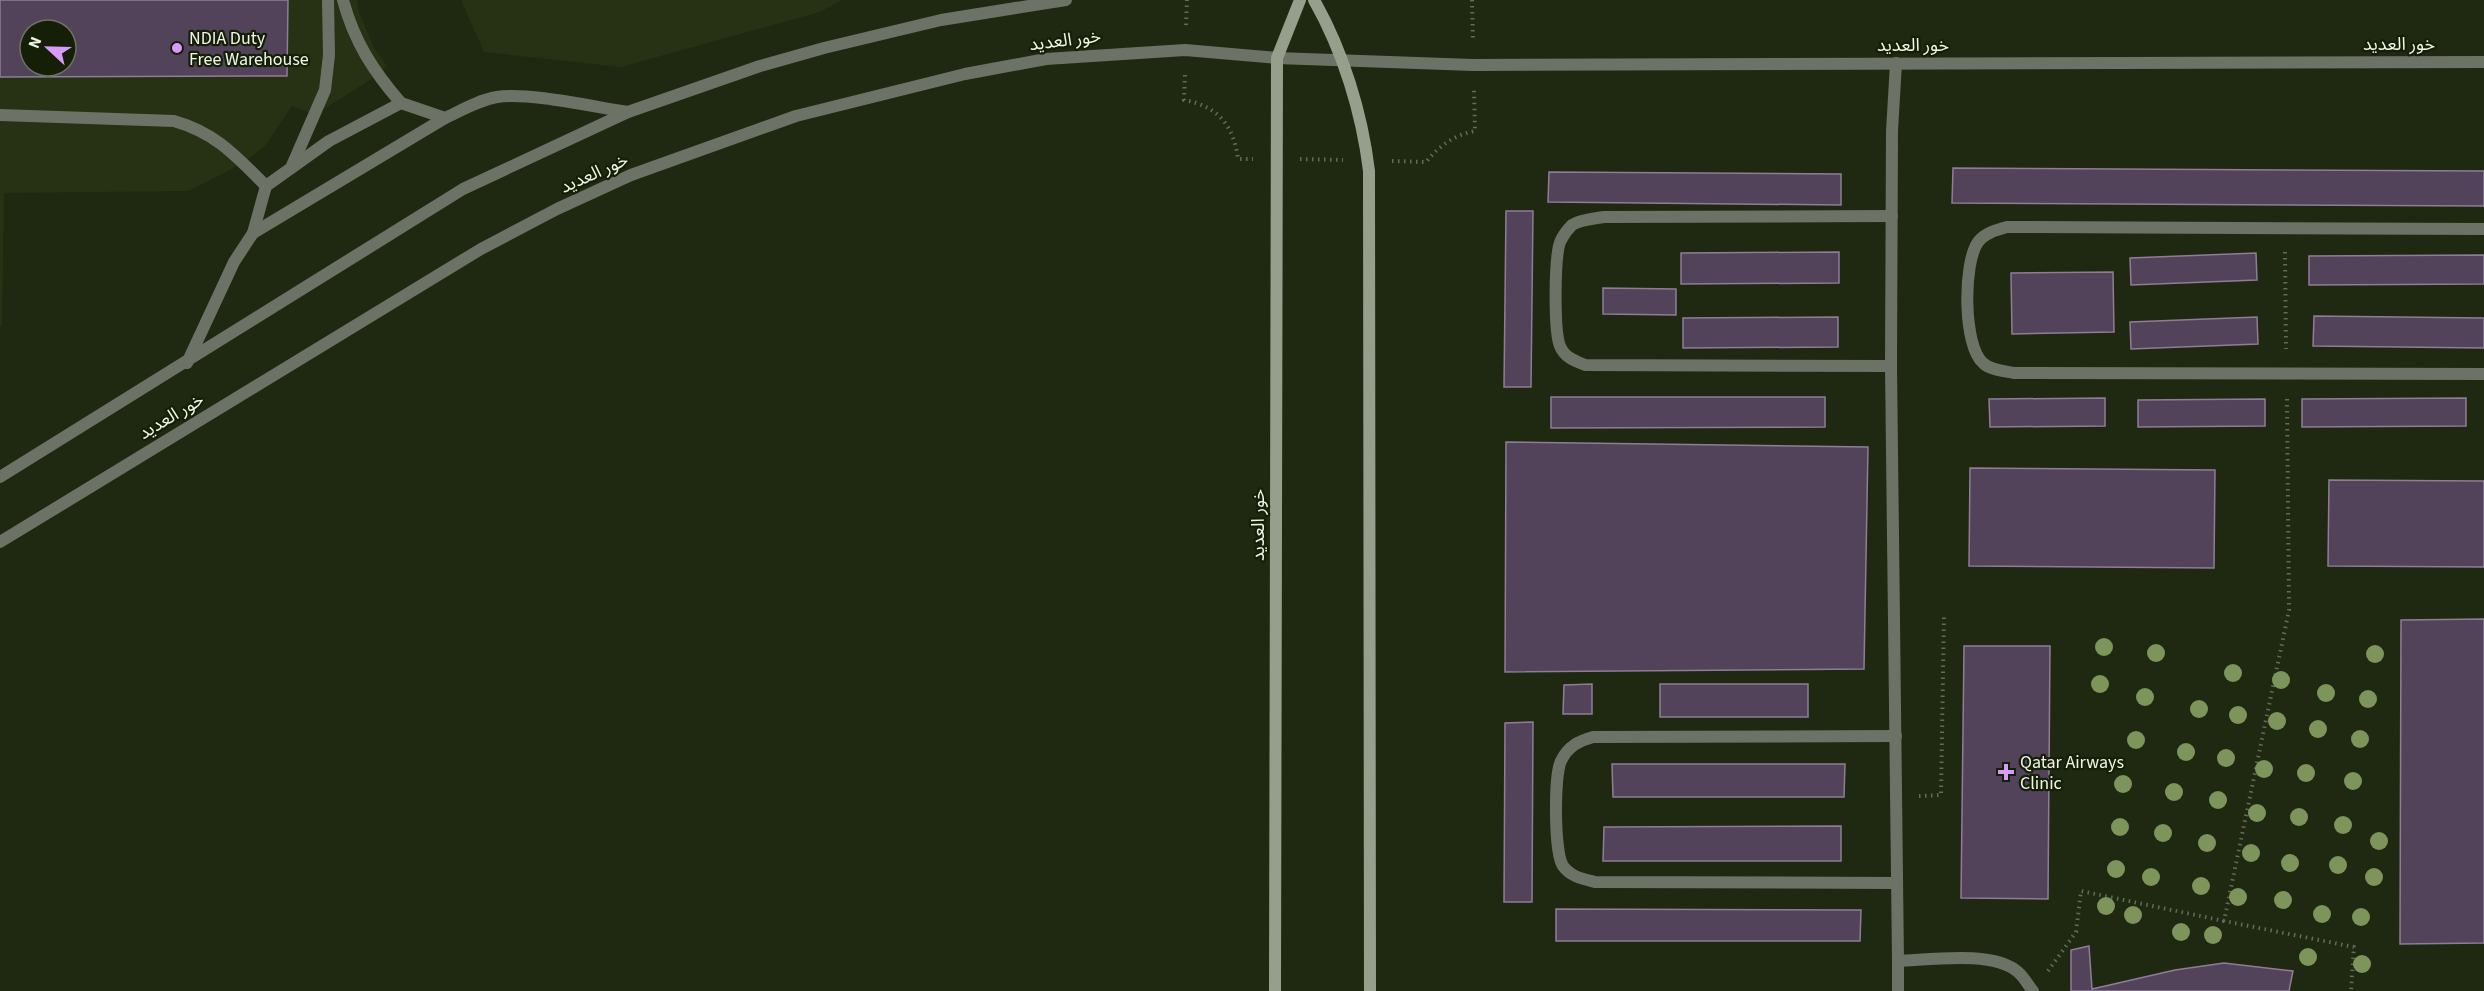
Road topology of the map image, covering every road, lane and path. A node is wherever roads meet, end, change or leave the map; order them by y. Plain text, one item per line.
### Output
1 (328, 0) edge
2 (343, 0) edge
3 (1066, 0) edge
4 (1300, 0) edge
5 (1314, 0) edge
6 (1277, 58) junction
7 (1342, 61) junction
8 (2484, 62) edge
9 (1896, 63) junction
10 (401, 103) junction
11 (628, 112) junction
12 (0, 115) edge
13 (445, 118) junction
14 (290, 170) junction
15 (267, 186) junction
16 (1892, 216) junction
17 (2285, 227) junction
18 (2484, 229) edge
19 (253, 233) junction
20 (187, 363) junction
21 (1891, 366) junction
22 (2287, 373) junction
23 (2484, 374) edge
24 (0, 477) edge
25 (0, 542) edge
26 (1944, 615) dead end
27 (1896, 736) junction
28 (1897, 796) junction
29 (1897, 883) junction
30 (2224, 921) junction
31 (1898, 961) junction
32 (2046, 974) dead end
33 (1275, 991) edge
34 (1370, 991) edge
35 (1898, 991) edge
36 (2032, 991) edge
37 (2351, 991) edge

1 - 14 street
2 - 10 street
3 - 11 street, خور العديد
4 - 6 main road, خور العديد
5 - 7 main road
6 - 7 street, خور العديد
6 - 25 street, خور العديد
6 - 33 main road, خور العديد
7 - 9 street, خور العديد
7 - 34 main road
8 - 9 street, خور العديد
9 - 16 street
10 - 13 street
10 - 14 street
11 - 13 street
11 - 20 street, خور العديد
12 - 15 street
13 - 19 street
14 - 15 street
15 - 19 street
16 - 21 street
16 - 21 street
17 - 18 street
17 - 22 path
17 - 22 street
19 - 20 street
20 - 24 street, خور العديد
21 - 27 street
22 - 23 street
22 - 30 path
26 - 28 path
27 - 28 street
27 - 29 street
28 - 29 street
29 - 31 street
30 - 32 path
30 - 37 path
31 - 35 street
31 - 36 street

